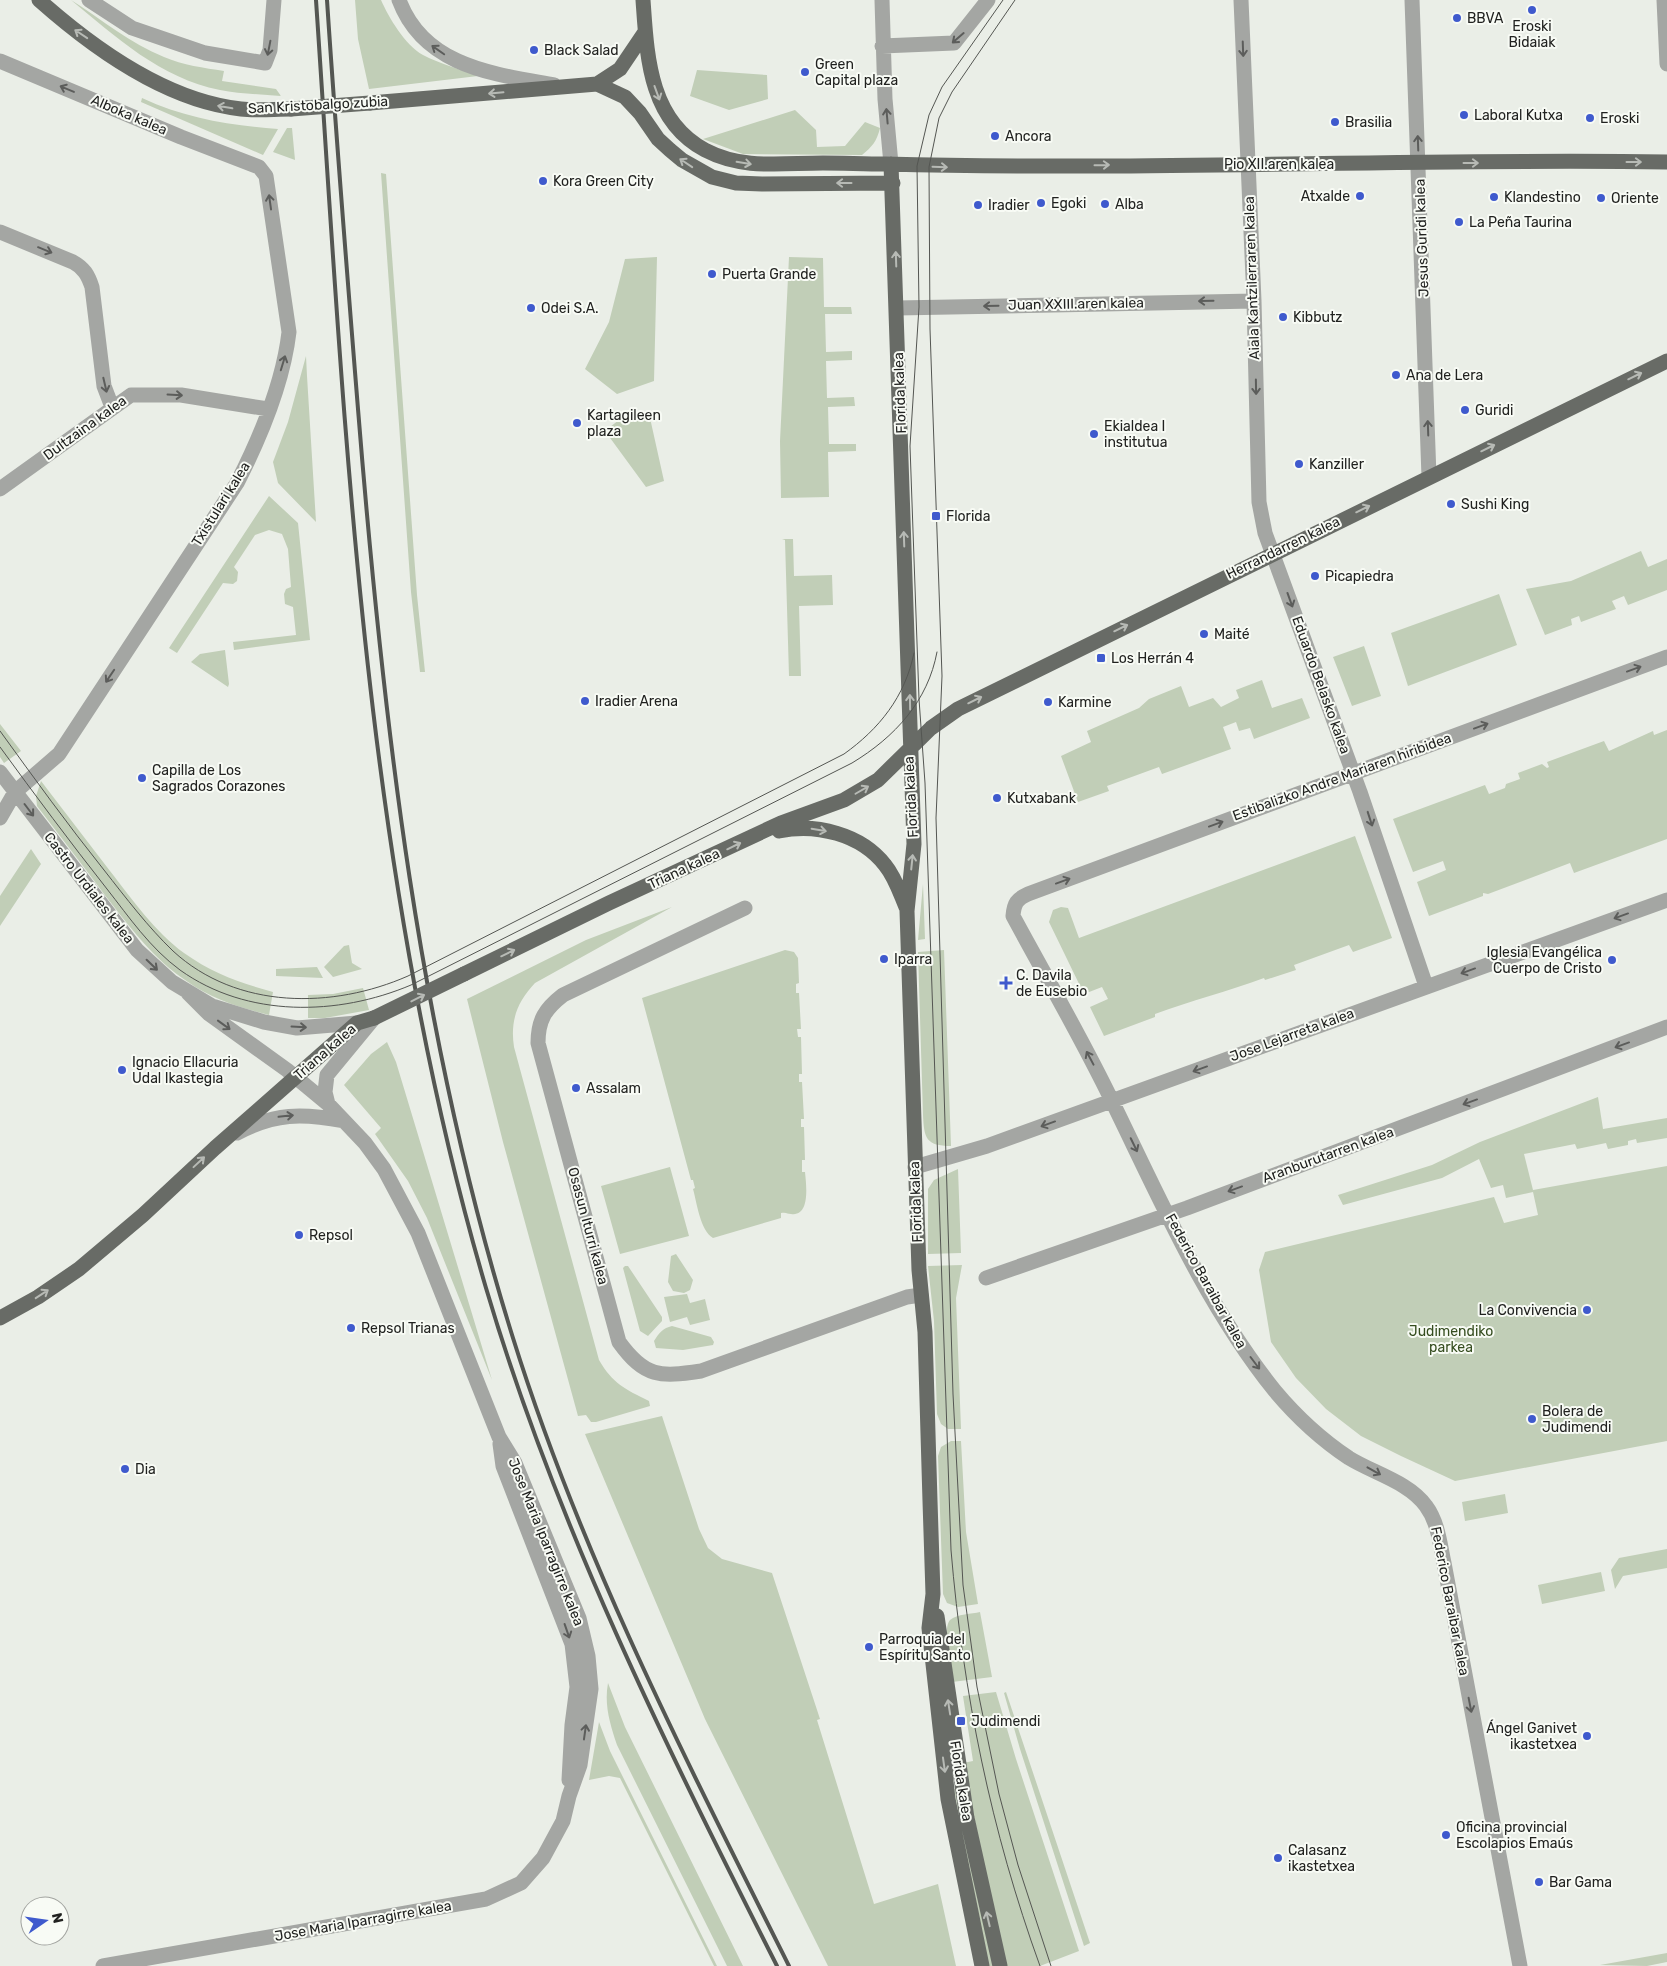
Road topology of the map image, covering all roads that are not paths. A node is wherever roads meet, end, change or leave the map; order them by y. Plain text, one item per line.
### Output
1 (39, 0) edge
2 (89, 0) edge
3 (274, 0) edge
4 (398, 0) edge
5 (643, 0) edge
6 (882, 0) edge
7 (988, 0) edge
8 (1241, 0) edge
9 (1412, 0) edge
10 (1664, 0) edge
11 (645, 32) junction
12 (882, 46) junction
13 (0, 61) edge
14 (1667, 64) edge
15 (597, 84) junction
16 (568, 87) junction
17 (1667, 162) edge
18 (1419, 163) junction
19 (891, 164) junction
20 (1248, 164) junction
21 (258, 167) joint
22 (893, 183) junction
23 (0, 232) edge
24 (1254, 302) junction
25 (897, 308) junction
26 (1667, 361) edge
27 (112, 407) junction
28 (268, 409) junction
29 (1429, 476) junction
30 (0, 489) edge
31 (1273, 554) junction
32 (1667, 656) edge
33 (909, 750) junction
34 (0, 772) edge
35 (1354, 773) junction
36 (15, 792) junction
37 (0, 818) edge
38 (753, 836) junction
39 (1018, 898) joint
40 (1667, 900) edge
41 (745, 908) dead end
42 (907, 911) junction
43 (1426, 986) junction
44 (188, 993) junction
45 (374, 1018) junction
46 (357, 1023) junction
47 (1667, 1027) edge
48 (296, 1078) junction
49 (1113, 1101) junction
50 (328, 1104) junction
51 (344, 1121) junction
52 (224, 1139) junction
53 (915, 1167) junction
54 (1168, 1214) junction
55 (986, 1278) dead end
56 (921, 1295) junction
57 (0, 1318) edge
58 (933, 1594) junction
59 (102, 1966) edge
60 (982, 1966) edge
61 (1000, 1966) edge
62 (1520, 1966) edge

16 -> 1 main road, San Kristobalgo zubia, bridge
3 -> 2 street
16 -> 4 street
5 - 11 main road, Pio XII.aren kalea
6 - 12 street, Florida kalea
7 -> 12 street
8 -> 20 street, Aiala Kantzilerraren kalea
18 -> 9 street, Jesus Guridi kalea
10 - 14 street
11 - 15 main road
11 -> 19 main road, Pio XII.aren kalea
19 -> 12 street, Florida kalea
21 -> 13 street, Alboka kalea
15 - 16 main road, San Kristobalgo zubia
22 -> 15 main road
18 -> 17 main road, Pio XII.aren kalea
18 - 20 main road, Pio XII.aren kalea
29 -> 18 street, Jesus Guridi kalea
19 -> 20 main road, Pio XII.aren kalea
19 - 22 main road, Florida kalea
20 - 24 street, Aiala Kantzilerraren kalea
28 -> 21 street, Txistulari kalea
25 -> 22 main road, Florida kalea
23 -> 27 street
24 -> 25 street, Juan XXIII.aren kalea
24 -> 31 street, Aiala Kantzilerraren kalea
33 -> 25 main road, Florida kalea
29 -> 26 main road, Herrandarren kalea
27 -> 28 street, Dultzaina kalea
27 - 30 street, Dultzaina kalea
28 -> 36 street, Txistulari kalea
31 -> 29 main road, Herrandarren kalea
33 -> 31 main road, Herrandarren kalea
31 -> 35 street, Eduardo Belasko kalea
35 -> 32 street, Estibalizko Andre Mariaren hiribidea
38 -> 33 main road, Triana kalea
42 -> 33 main road, Florida kalea
34 - 36 street, Castro Urdiales kalea
39 -> 35 street, Estibalizko Andre Mariaren hiribidea
35 -> 43 street, Eduardo Belasko kalea
36 - 37 street, Txistulari kalea
36 -> 44 street, Castro Urdiales kalea
38 -> 42 main road, Triana kalea
45 -> 38 main road, Triana kalea, bridge
49 -> 39 street, Federico Baraibar kalea
40 -> 43 street, Jose Lejarreta kalea
41 - 56 street, Osasun Iturri kalea
42 - 53 main road, Florida kalea
43 -> 49 street, Jose Lejarreta kalea
44 -> 46 street, Castro Urdiales kalea
44 -> 48 street, Castro Urdiales kalea
45 - 46 main road, Triana kalea
45 - 50 street
46 - 48 main road, Triana kalea
47 -> 54 street, Aranburutarren kalea
48 - 50 street, Jose Maria Iparragirre kalea
48 - 52 main road, Triana kalea
49 -> 53 street, Jose Lejarreta kalea
49 -> 54 street, Federico Baraibar kalea
50 - 51 street, Jose Maria Iparragirre kalea
52 -> 51 street
51 - 59 street, Jose Maria Iparragirre kalea
57 -> 52 main road, Triana kalea
53 - 56 main road, Florida kalea
54 - 55 street, Aranburutarren kalea
54 -> 62 street, Federico Baraibar kalea
56 - 58 main road, Florida kalea
58 -> 60 main road, Florida kalea
61 -> 58 main road, Florida kalea

